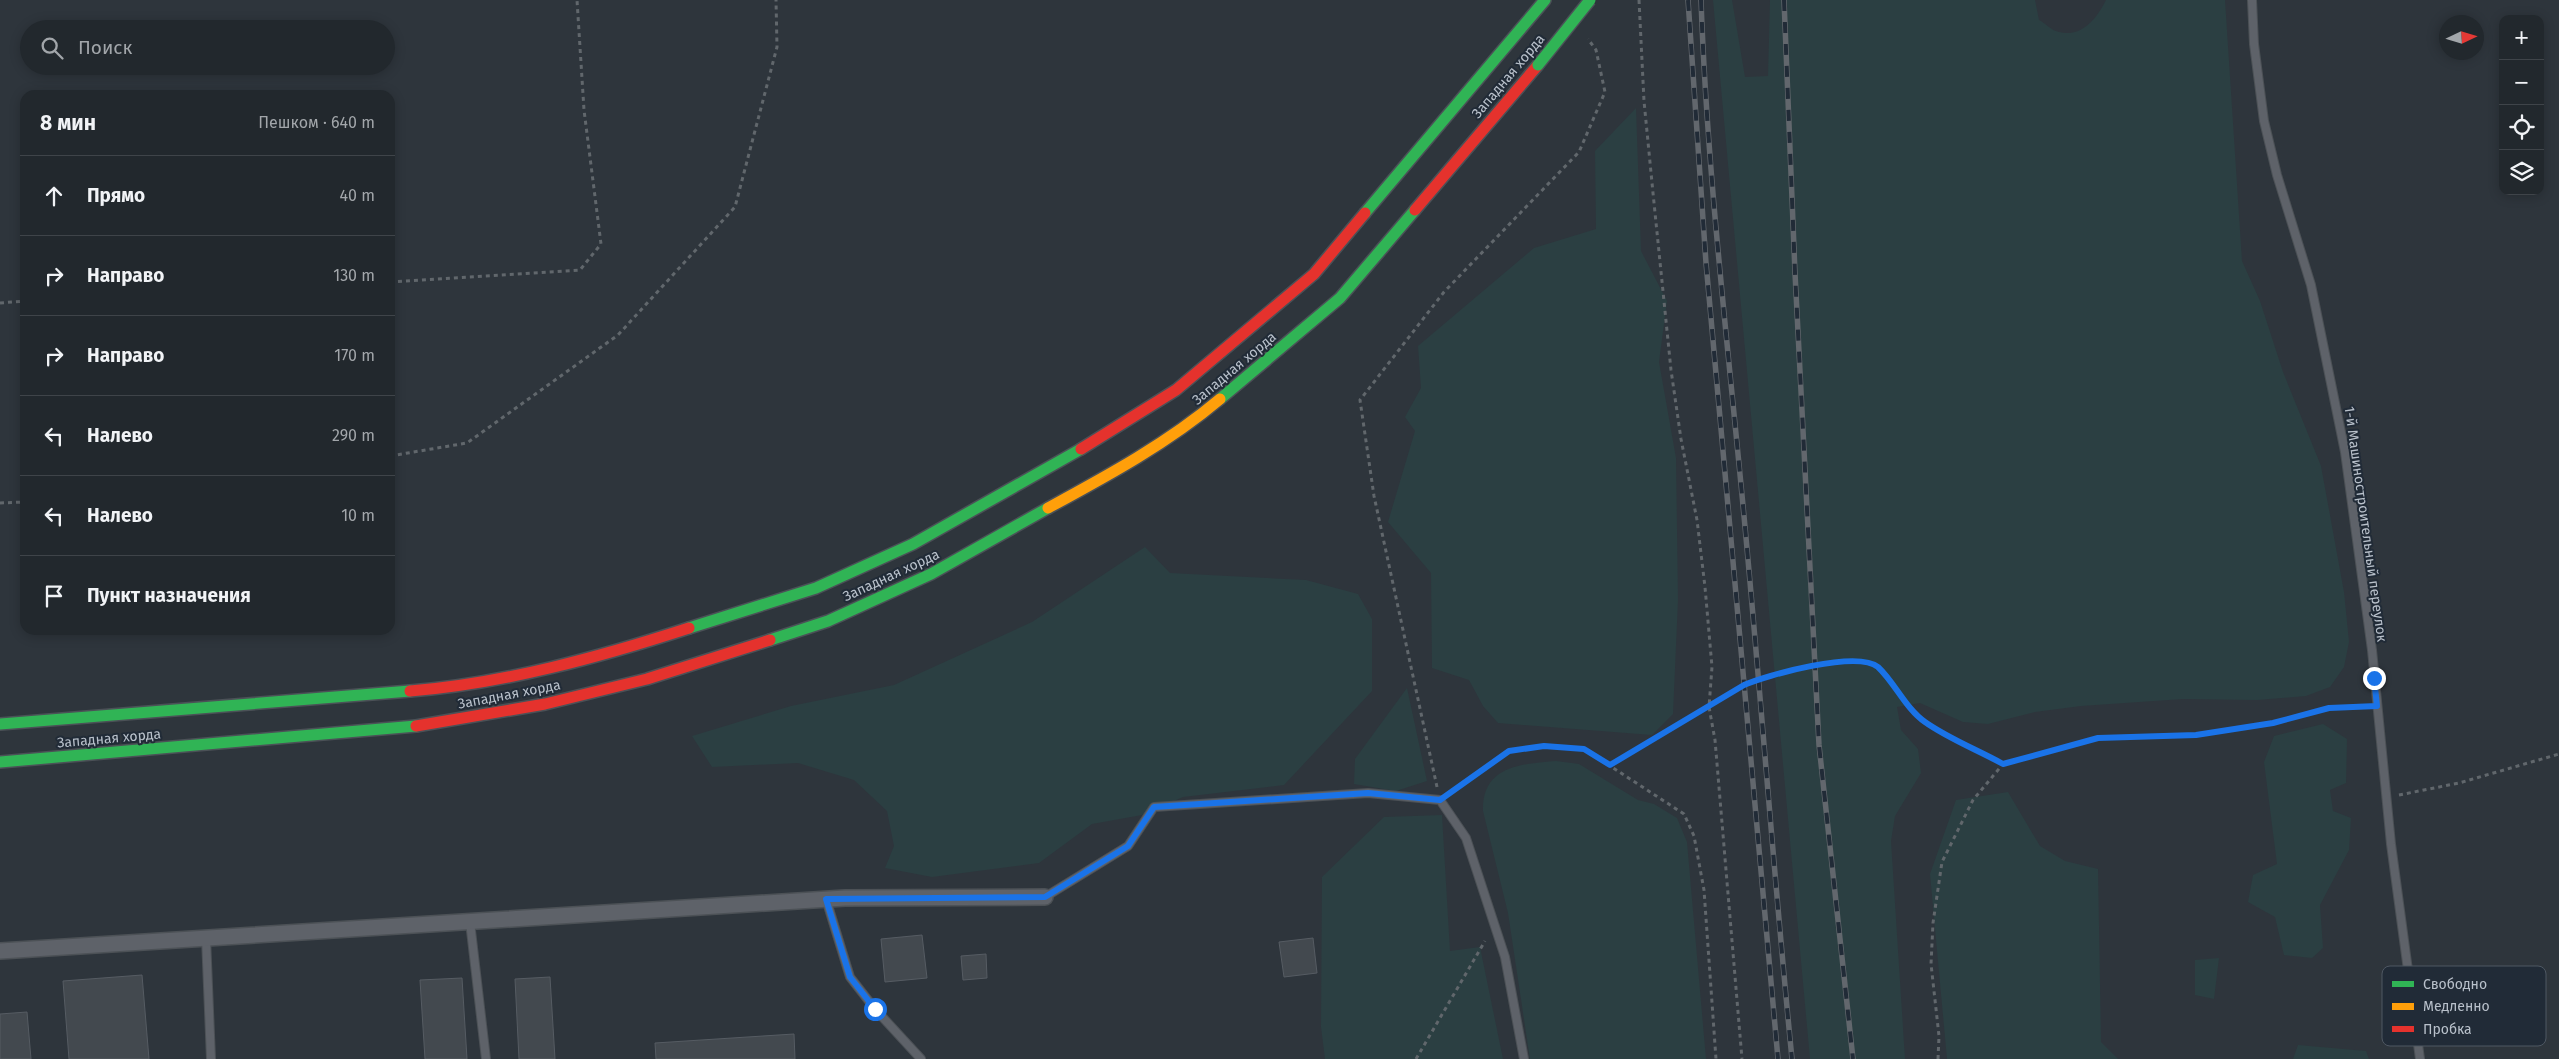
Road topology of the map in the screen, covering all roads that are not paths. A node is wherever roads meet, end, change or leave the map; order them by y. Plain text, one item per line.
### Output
1 (1545, 0) edge
2 (1590, 0) edge
3 (2252, 0) edge
4 (0, 724) edge
5 (0, 762) edge
6 (1045, 897) joint
7 (826, 899) junction
8 (470, 922) junction
9 (206, 938) junction
10 (0, 952) edge
11 (2408, 966) edge
12 (2418, 1046) edge
13 (212, 1059) edge
14 (486, 1059) edge
15 (921, 1059) edge
16 (1524, 1059) edge
17 (2420, 1059) edge

1 - 4 highway, Западная хорда
2 - 5 highway, Западная хорда, bridge
3 - 11 lane, 1-й Машиностроительный переулок
6 - 7 street
6 - 16 lane
7 - 8 street
7 - 15 lane
8 - 9 street
8 - 14 lane
9 - 10 street
9 - 13 lane
12 - 17 lane, 1-й Машиностроительный переулок

